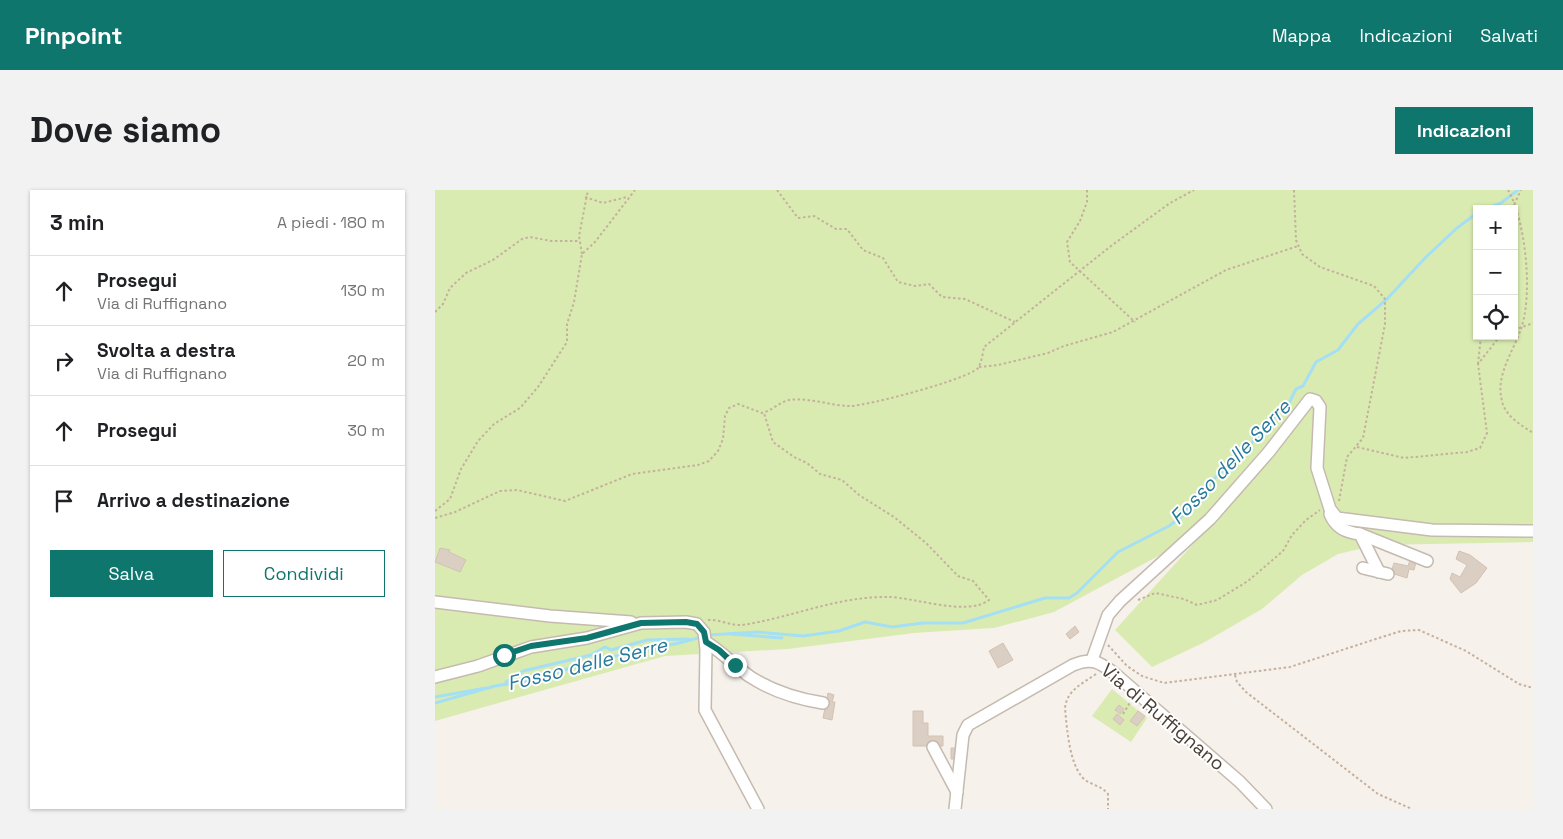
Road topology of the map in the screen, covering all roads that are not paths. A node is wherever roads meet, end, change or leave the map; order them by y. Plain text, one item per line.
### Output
1 (1332, 511) junction
2 (1533, 530) edge
3 (1360, 534) junction
4 (1427, 561) dead end
5 (1363, 568) dead end
6 (435, 602) edge
7 (641, 623) junction
8 (702, 633) junction
9 (1096, 661) junction
10 (435, 677) edge
11 (823, 703) dead end
12 (933, 747) dead end
13 (957, 792) junction
14 (758, 809) edge
15 (955, 809) edge
16 (1267, 809) edge

1 - 2 street
1 - 3 street
1 - 9 street
3 - 4 street
3 - 5 street
6 - 7 street
7 - 8 street
7 - 10 street
8 - 11 street
8 - 14 street
9 - 13 street, Via di Ruffignano
9 - 16 street, Via di Ruffignano
12 - 13 street
13 - 15 street, Via di Ruffignano

